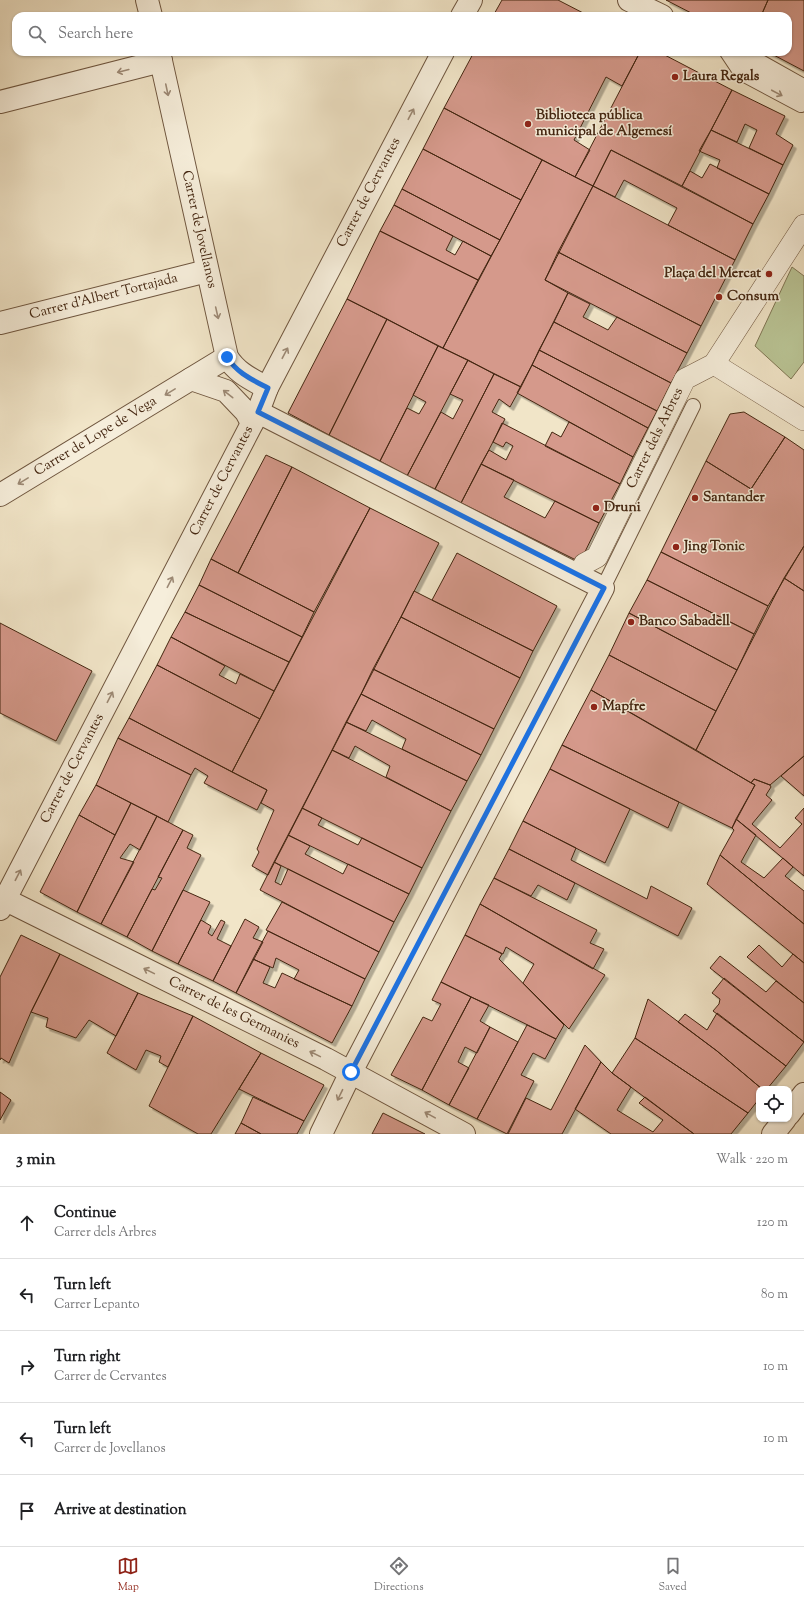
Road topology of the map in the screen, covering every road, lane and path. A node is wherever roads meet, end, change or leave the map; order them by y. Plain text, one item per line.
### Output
1 (148, 0) edge
2 (470, 0) edge
3 (629, 0) edge
4 (150, 12) edge
5 (464, 12) edge
6 (654, 12) edge
7 (160, 56) edge
8 (441, 56) edge
9 (729, 56) edge
10 (741, 56) edge
11 (802, 98) edge
12 (0, 102) edge
13 (804, 225) edge
14 (207, 271) junction
15 (0, 323) edge
16 (227, 357) junction
17 (714, 364) junction
18 (191, 379) junction
19 (268, 388) junction
20 (693, 406) dead end
21 (255, 418) junction
22 (804, 420) edge
23 (0, 494) edge
24 (584, 564) dead end
25 (604, 588) junction
26 (2, 902) edge
27 (351, 1072) junction
28 (804, 1094) edge
29 (792, 1110) edge
30 (783, 1122) edge
31 (321, 1134) edge
32 (464, 1134) edge
33 (773, 1134) edge

1 - 4 street
2 - 5 street
3 - 6 street
7 -> 12 street
7 -> 14 street, Carrer de Jovellanos
19 -> 8 street, Carrer de Cervantes
9 -> 11 lane
10 - 11 street
13 - 17 street
14 - 15 street, Carrer d'Albert Tortajada
14 -> 16 street, Carrer de Jovellanos
16 - 18 street, Carrer de Lope de Vega
16 - 19 street, Carrer de Jovellanos
17 - 22 street
17 - 24 street, Carrer dels Arbres
21 -> 18 street
18 -> 23 street, Carrer de Lope de Vega
19 - 21 street, Carrer de Cervantes
20 - 25 lane
21 - 25 street
26 -> 21 street, Carrer de Cervantes
25 - 27 street
27 -> 26 street, Carrer de les Germanies
27 -> 31 street
32 -> 27 street, Carrer de les Germanies
28 - 29 street
30 - 33 street

